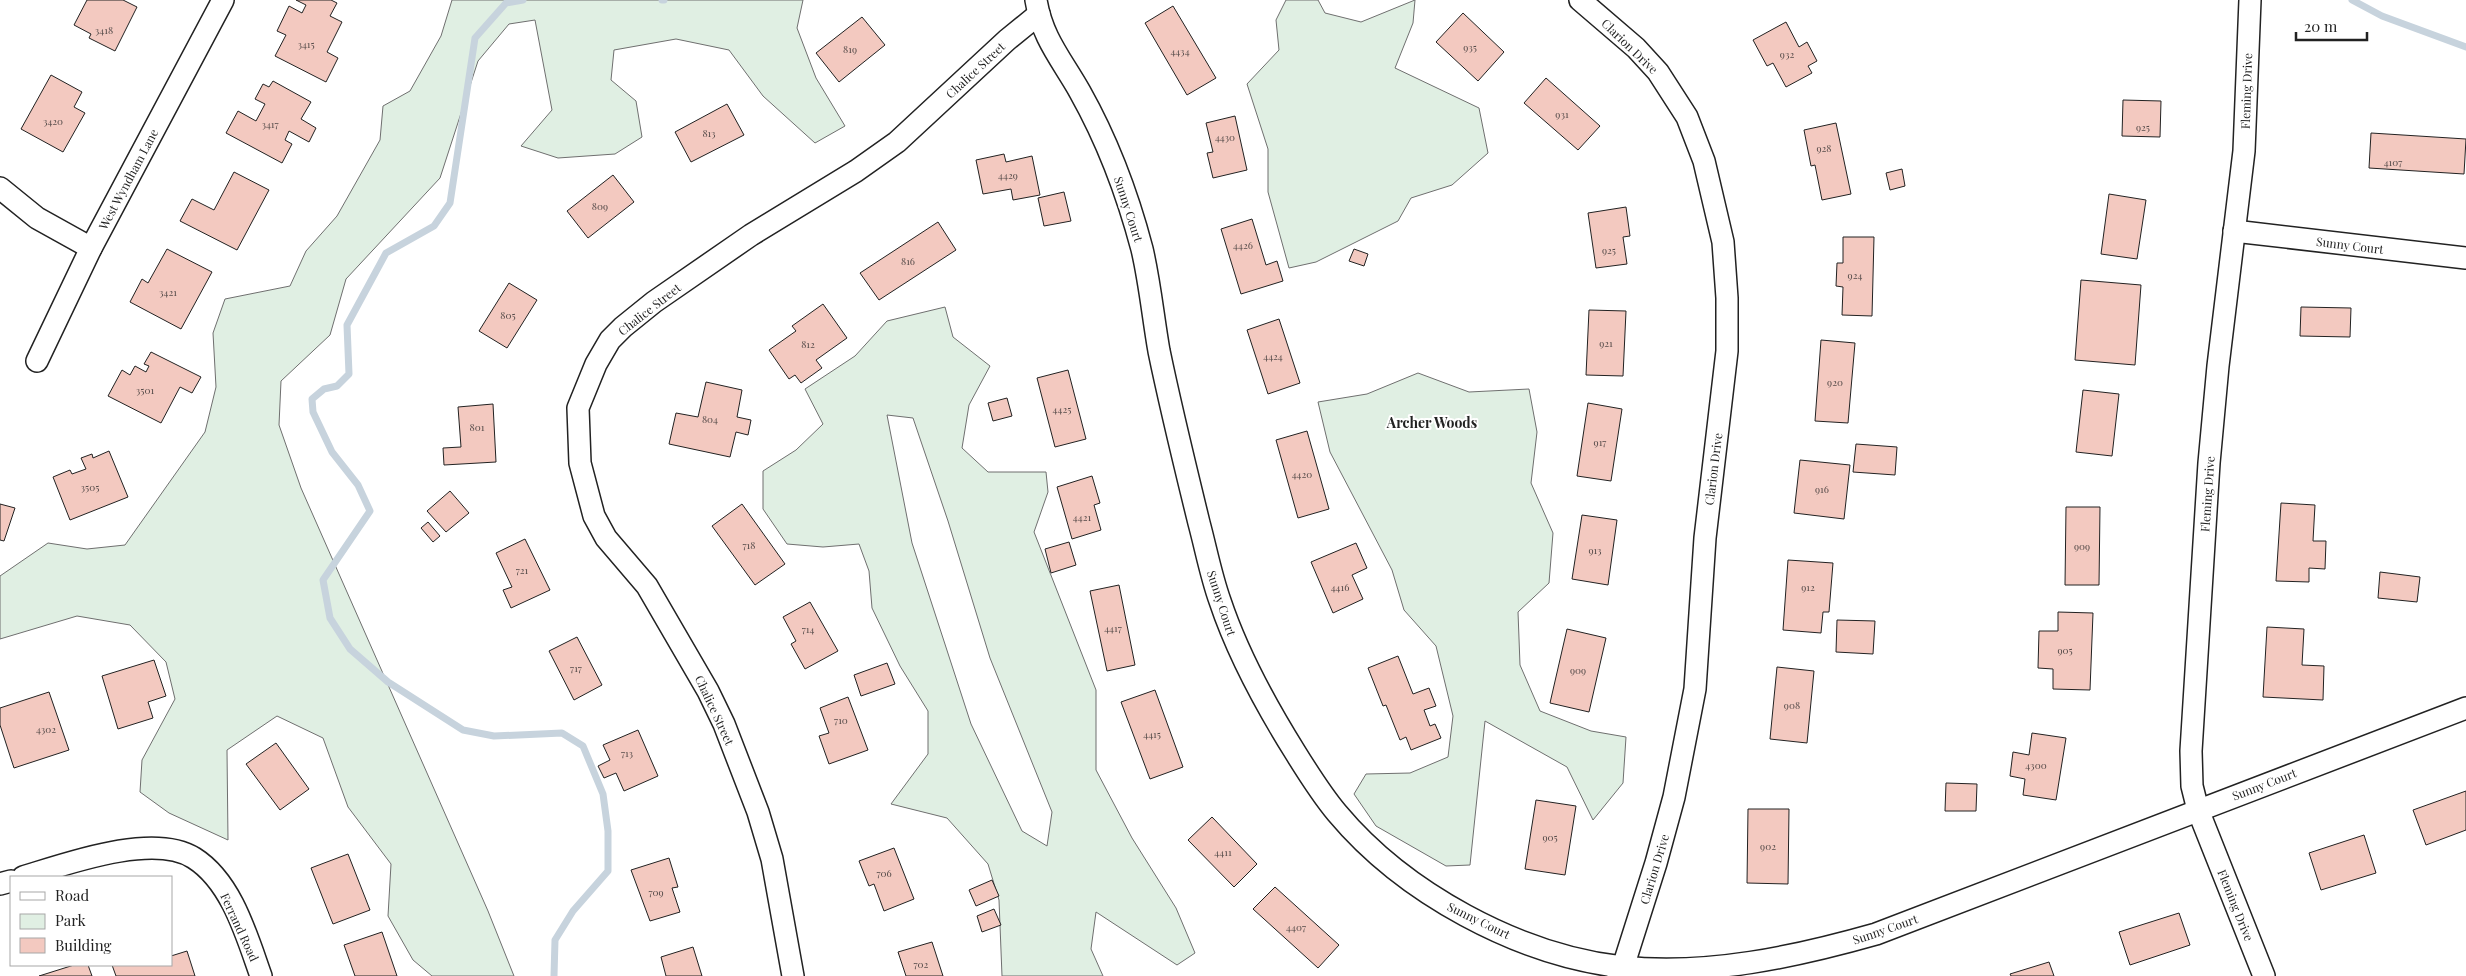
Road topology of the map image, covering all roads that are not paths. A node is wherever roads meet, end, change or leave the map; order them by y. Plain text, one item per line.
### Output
1 (223, 0) edge
2 (1580, 0) edge
3 (2250, 0) edge
4 (1037, 7) edge
5 (0, 188) edge
6 (2234, 231) junction
7 (91, 248) junction
8 (2466, 258) edge
9 (37, 361) dead end
10 (2466, 708) edge
11 (2198, 810) junction
12 (26, 876) edge
13 (1620, 972) edge
14 (261, 976) edge
15 (793, 976) edge
16 (2264, 976) edge

1 - 7 street, West Wyndham Lane
2 - 13 street, Clarion Drive
3 - 6 street, Fleming Drive
4 - 13 street, Sunny Court
4 - 15 street, Chalice Street
5 - 7 street
6 - 8 street, Sunny Court
6 - 11 street, Fleming Drive
7 - 9 street, West Wyndham Lane
10 - 11 street, Sunny Court
11 - 13 street, Sunny Court
11 - 16 street, Fleming Drive
12 - 14 street, Ferrand Road

